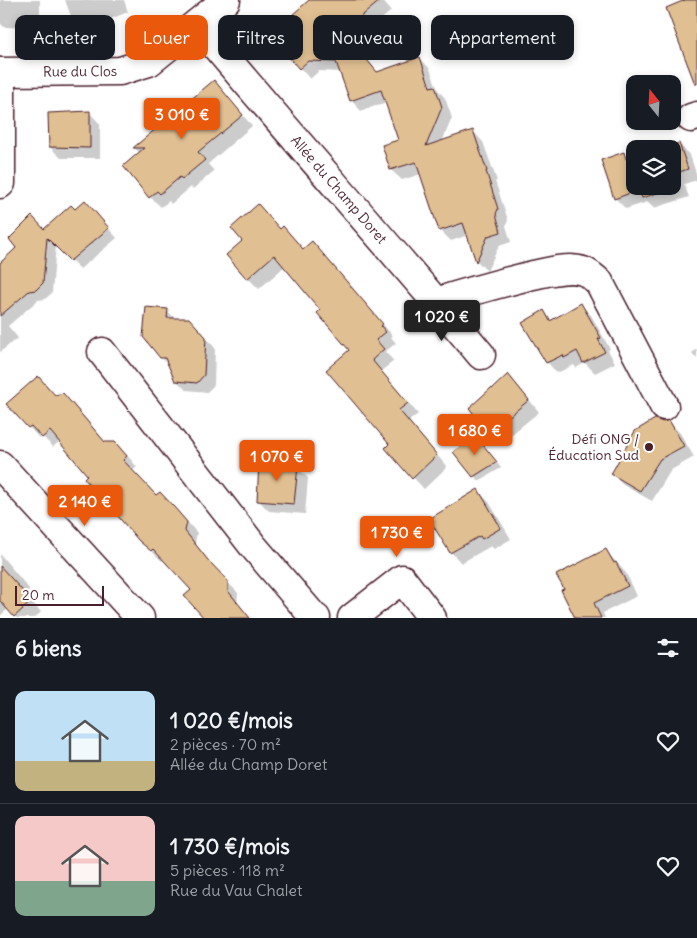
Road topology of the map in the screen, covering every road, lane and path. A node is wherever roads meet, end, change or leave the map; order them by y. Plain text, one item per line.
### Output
1 (226, 0) edge
2 (208, 15) edge
3 (208, 37) edge
4 (152, 60) edge
5 (0, 72) edge
6 (0, 184) edge
7 (436, 302) junction
8 (102, 352) dead end
9 (481, 355) dead end
10 (664, 406) dead end
11 (0, 465) edge
12 (140, 618) edge
13 (316, 618) edge
14 (352, 618) edge
15 (432, 618) edge

1 - 2 street, Rue du Clos
3 - 7 street, Allée du Champ Doret
4 - 5 street, Rue du Clos
5 - 6 street
7 - 9 street, Allée du Champ Doret
7 - 10 street
8 - 13 street
11 - 12 street
14 - 15 street

